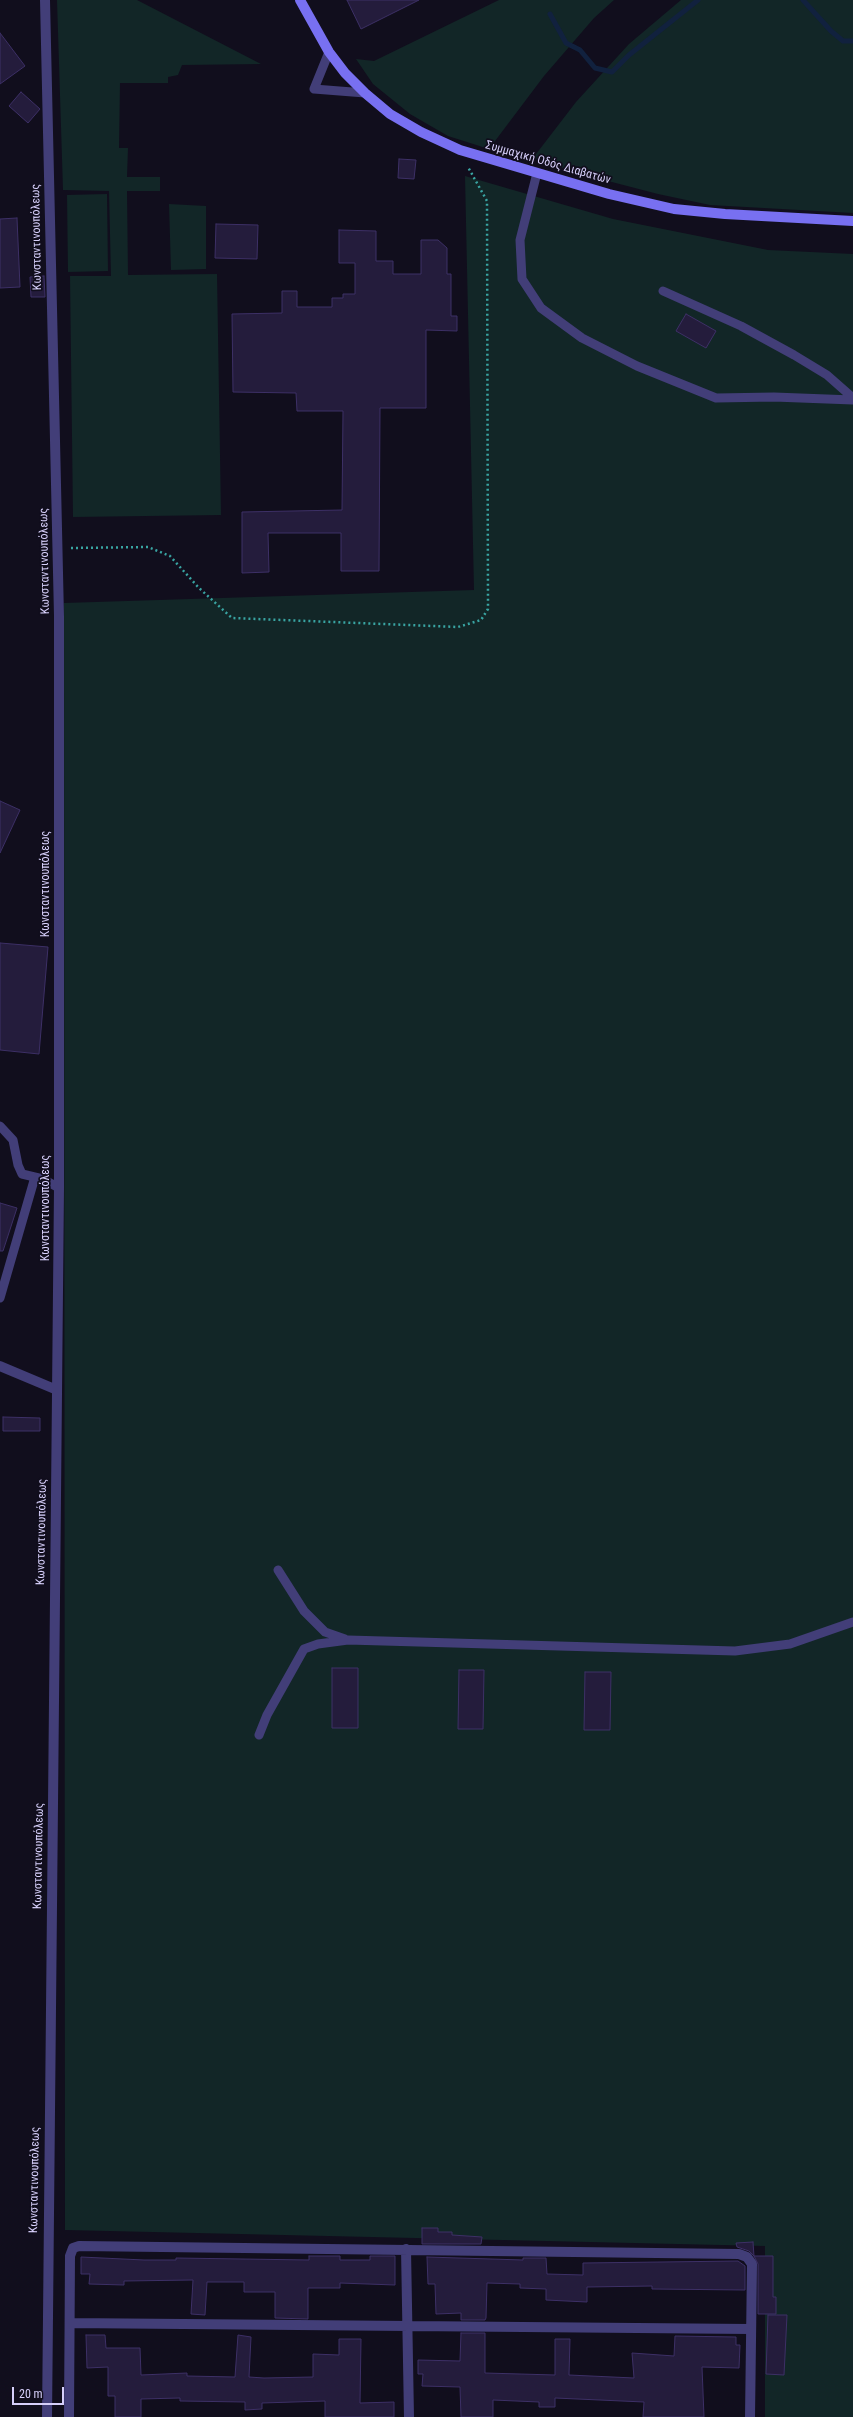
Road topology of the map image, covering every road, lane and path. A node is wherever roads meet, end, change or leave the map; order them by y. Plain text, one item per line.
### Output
1 (45, 0) edge
2 (300, 0) edge
3 (329, 52) junction
4 (365, 93) junction
5 (458, 149) junction
6 (537, 173) junction
7 (853, 221) edge
8 (663, 291) dead end
9 (853, 399) edge
10 (58, 548) junction
11 (0, 1126) edge
12 (35, 1177) junction
13 (59, 1188) junction
14 (0, 1298) edge
15 (0, 1366) edge
16 (57, 1390) junction
17 (278, 1570) dead end
18 (853, 1622) edge
19 (348, 1640) junction
20 (259, 1735) dead end
21 (406, 2249) junction
22 (70, 2323) junction
23 (409, 2326) junction
24 (750, 2329) junction
25 (47, 2417) edge
26 (69, 2417) edge
27 (409, 2417) edge
28 (750, 2417) edge

1 - 10 street, Κωνσταντινουπόλεως
2 - 3 street, Συμμαχική Οδός Διαβατών
3 - 4 street, Συμμαχική Οδός Διαβατών
3 - 4 lane
4 - 5 street, Συμμαχική Οδός Διαβατών
5 - 6 street, Συμμαχική Οδός Διαβατών
5 - 10 path
6 - 7 street, Συμμαχική Οδός Διαβατών
6 - 9 lane
8 - 9 lane
10 - 13 street, Κωνσταντινουπόλεως
11 - 12 lane
12 - 13 lane
12 - 14 lane
13 - 16 street, Κωνσταντινουπόλεως
15 - 16 street
16 - 25 street, Κωνσταντινουπόλεως
17 - 19 lane
18 - 19 lane
19 - 20 lane
21 - 22 street
21 - 23 street
21 - 24 street
22 - 23 street
22 - 26 street
23 - 24 street
23 - 27 street
24 - 28 street

